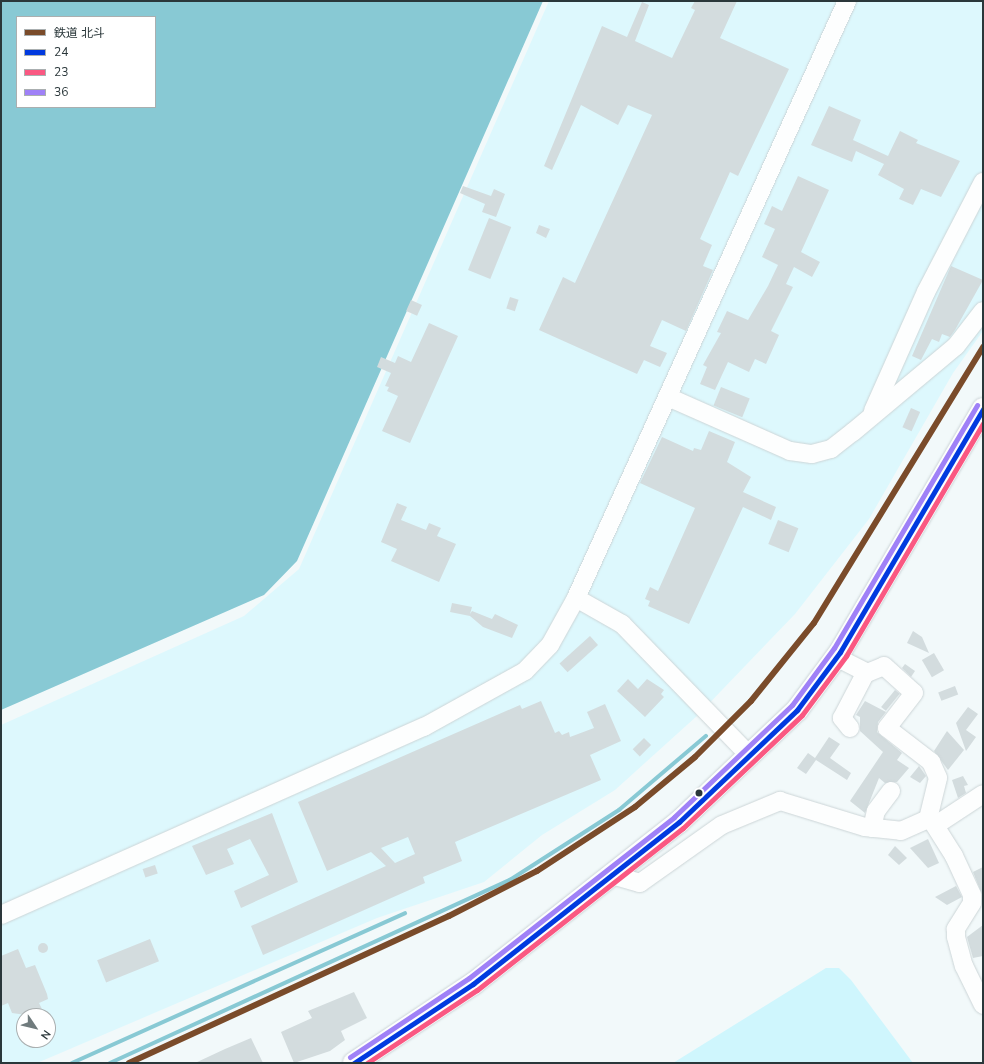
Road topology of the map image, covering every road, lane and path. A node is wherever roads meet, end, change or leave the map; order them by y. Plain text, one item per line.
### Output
1 (847, 1) edge
2 (983, 182) edge
3 (983, 311) edge
4 (668, 397) junction
5 (983, 409) edge
6 (871, 416) junction
7 (576, 598) junction
8 (836, 657) junction
9 (866, 672) junction
10 (850, 728) dead end
11 (750, 756) junction
12 (891, 791) dead end
13 (983, 794) edge
14 (932, 822) junction
15 (872, 828) junction
16 (612, 875) junction
17 (1, 915) edge
18 (983, 1005) edge
19 (354, 1063) edge

1 - 4 street
2 - 6 street
3 - 6 street
4 - 6 street
4 - 7 street
5 - 8 highway
7 - 11 street
7 - 17 street
8 - 9 street
8 - 11 highway
9 - 10 street
9 - 14 street
11 - 16 highway
12 - 15 street
13 - 14 street
14 - 15 street
14 - 18 street
15 - 16 street
16 - 19 highway

